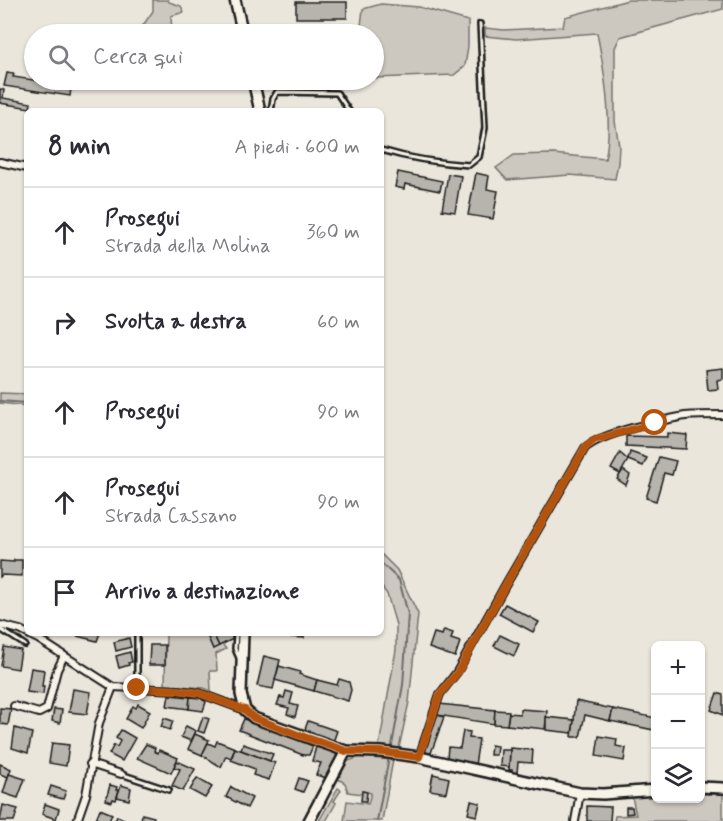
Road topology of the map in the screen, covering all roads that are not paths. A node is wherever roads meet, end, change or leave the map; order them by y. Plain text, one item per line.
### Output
1 (235, 0) edge
2 (241, 24) edge
3 (480, 24) dead end
4 (255, 90) edge
5 (259, 108) edge
6 (272, 108) edge
7 (347, 108) edge
8 (384, 151) edge
9 (0, 162) edge
10 (24, 167) edge
11 (723, 415) edge
12 (0, 627) edge
13 (24, 632) edge
14 (30, 636) edge
15 (137, 636) edge
16 (236, 636) edge
17 (243, 636) edge
18 (25, 645) dead end
19 (64, 656) junction
20 (242, 665) junction
21 (113, 687) junction
22 (137, 688) junction
23 (14, 706) dead end
24 (245, 710) junction
25 (346, 751) junction
26 (419, 757) junction
27 (90, 764) junction
28 (122, 774) joint
29 (705, 787) edge
30 (723, 788) edge
31 (169, 789) dead end
32 (651, 790) edge
33 (580, 792) junction
34 (77, 821) edge
35 (309, 821) edge
36 (574, 821) edge

1 - 2 street
3 - 8 lane
4 - 5 street
6 - 7 lane
9 - 10 street
11 - 26 street
12 - 13 street
12 - 18 lane
14 - 19 street
15 - 22 lane
16 - 20 lane
17 - 20 street
19 - 21 street
19 - 23 street
20 - 24 street
21 - 22 street
21 - 27 street
22 - 24 street
24 - 25 street
25 - 26 street
25 - 35 street
26 - 33 street
27 - 28 street
27 - 34 street
28 - 31 lane
29 - 30 street
32 - 33 street
33 - 36 street

